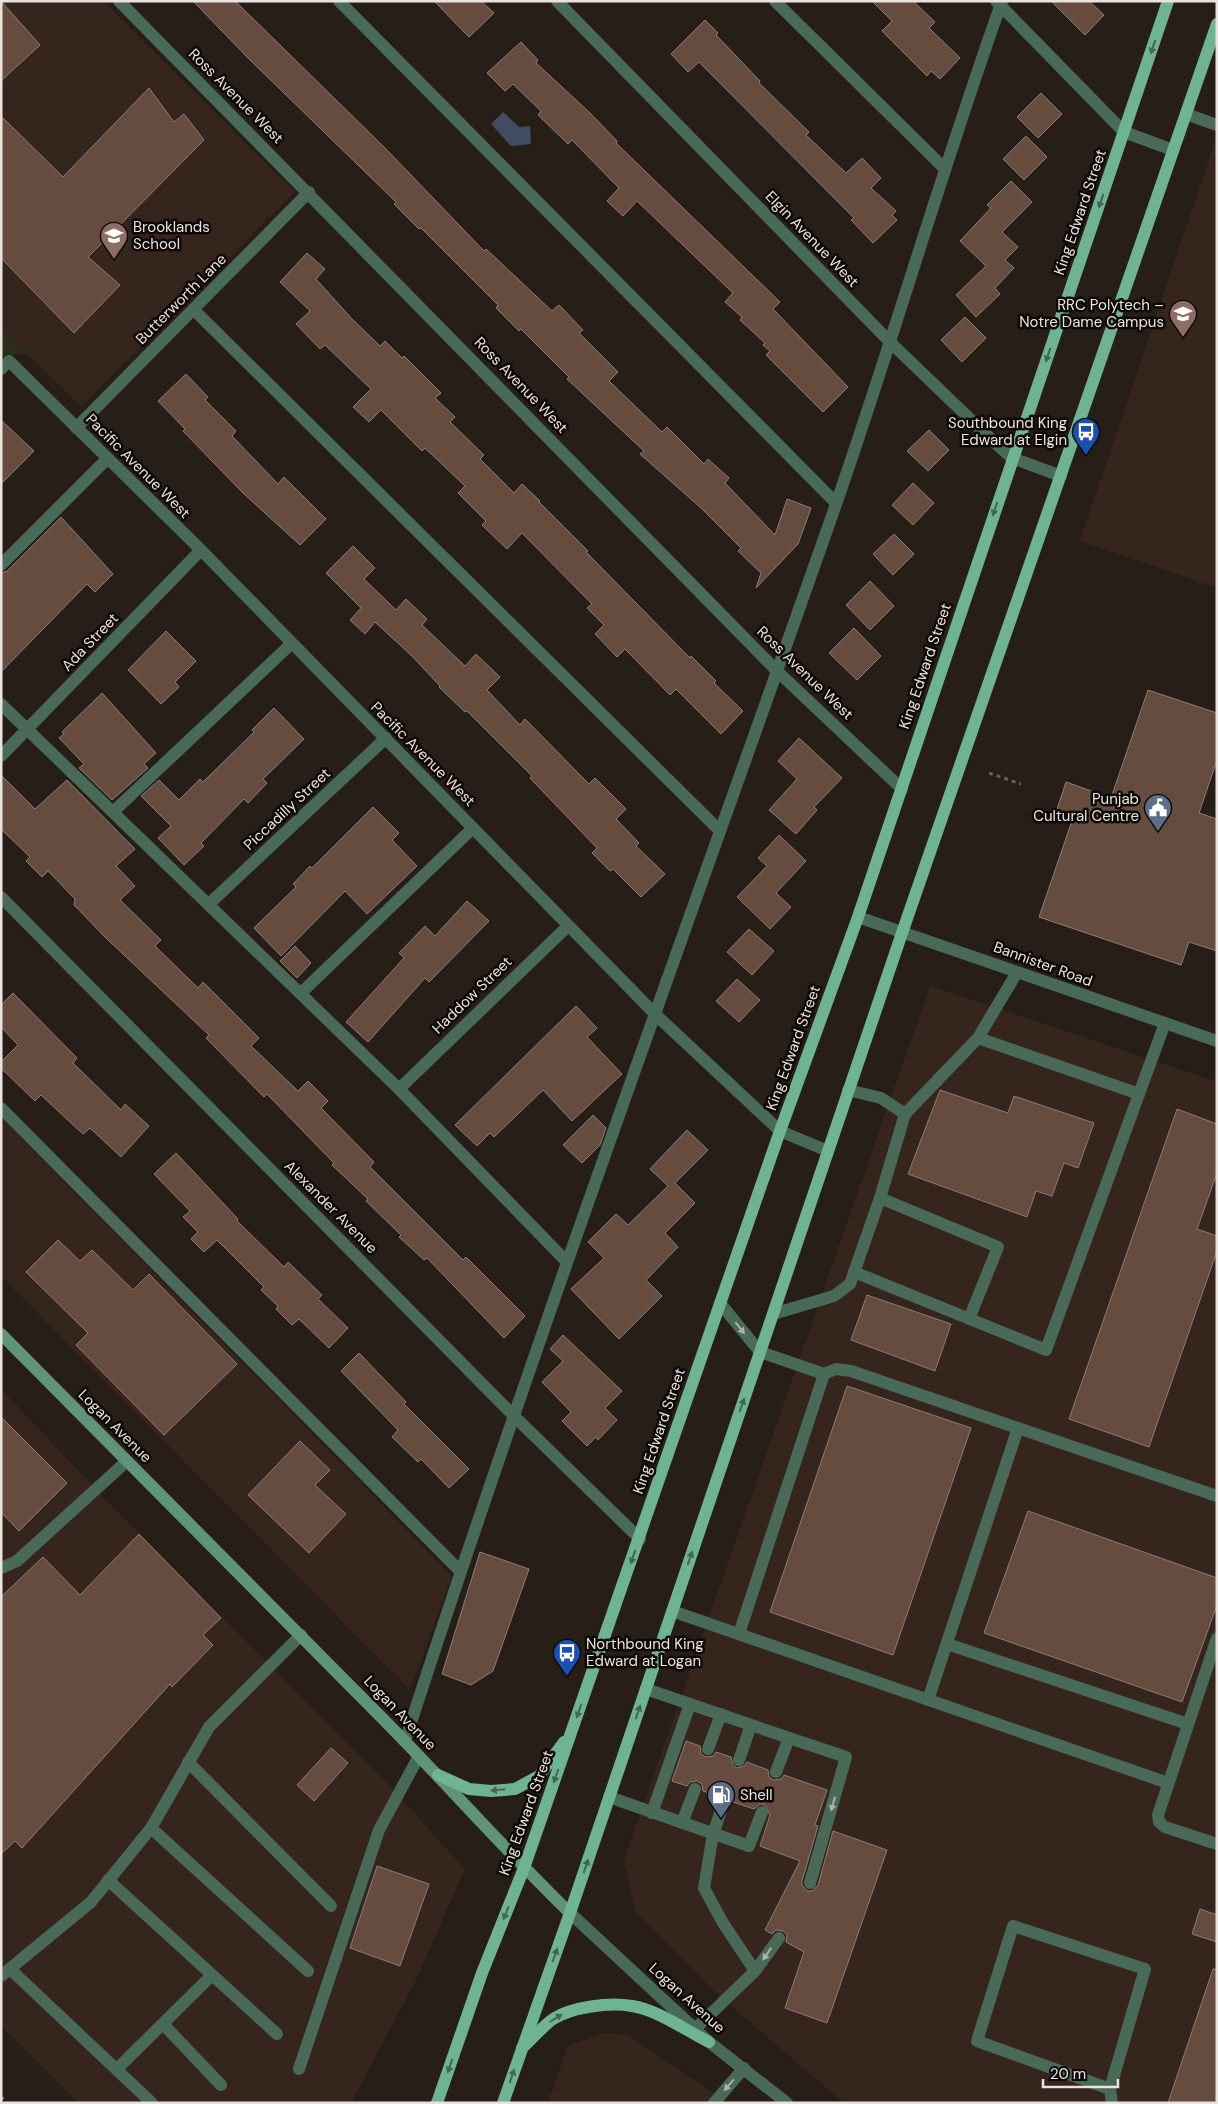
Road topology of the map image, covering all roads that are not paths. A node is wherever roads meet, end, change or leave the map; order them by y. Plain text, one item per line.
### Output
1 (119, 1) edge
2 (339, 1) edge
3 (557, 1) edge
4 (775, 1) edge
5 (1168, 1) edge
6 (1000, 3) edge
7 (1217, 24) edge
8 (1186, 114) junction
9 (1217, 125) edge
10 (1124, 132) junction
11 (1173, 150) junction
12 (944, 168) junction
13 (309, 192) junction
14 (194, 310) junction
15 (890, 342) junction
16 (5, 365) edge
17 (76, 428) junction
18 (1012, 458) junction
19 (107, 459) junction
20 (1061, 476) junction
21 (836, 503) junction
22 (201, 550) junction
23 (1, 565) edge
24 (291, 644) junction
25 (777, 671) junction
26 (1, 704) edge
27 (28, 730) junction
28 (386, 738) junction
29 (1, 756) edge
30 (902, 788) junction
31 (113, 812) junction
32 (473, 828) junction
33 (719, 830) junction
34 (1, 896) edge
35 (210, 903) junction
36 (858, 917) junction
37 (568, 926) junction
38 (902, 934) junction
39 (1016, 974) junction
40 (301, 993) junction
41 (655, 1014) junction
42 (1165, 1023) junction
43 (978, 1038) junction
44 (1217, 1041) edge
45 (399, 1088) junction
46 (848, 1090) junction
47 (1139, 1094) junction
48 (1, 1108) edge
49 (905, 1114) junction
50 (780, 1131) junction
51 (828, 1151) junction
52 (880, 1198) junction
53 (566, 1261) junction
54 (854, 1272) junction
55 (720, 1303) junction
56 (773, 1314) junction
57 (969, 1319) junction
58 (1, 1334) edge
59 (760, 1352) junction
60 (824, 1374) junction
61 (514, 1416) junction
62 (1018, 1428) junction
63 (127, 1460) junction
64 (1217, 1496) edge
65 (640, 1539) junction
66 (1, 1568) edge
67 (460, 1571) junction
68 (672, 1611) junction
69 (739, 1634) junction
70 (300, 1635) junction
71 (1217, 1638) edge
72 (947, 1644) junction
73 (646, 1689) junction
74 (928, 1700) junction
75 (690, 1704) junction
76 (721, 1714) junction
77 (1188, 1724) junction
78 (751, 1725) junction
79 (572, 1730) junction
80 (789, 1738) junction
81 (404, 1741) junction
82 (708, 1749) dead end
83 (419, 1756) junction
84 (739, 1760) dead end
85 (188, 1762) junction
86 (776, 1772) dead end
87 (438, 1775) junction
88 (1168, 1783) junction
89 (695, 1789) dead end
90 (609, 1797) junction
91 (725, 1799) dead end
92 (652, 1812) junction
93 (762, 1812) dead end
94 (682, 1823) junction
95 (151, 1828) junction
96 (713, 1834) junction
97 (1217, 1844) edge
98 (524, 1868) junction
99 (108, 1880) junction
100 (810, 1883) dead end
101 (331, 1906) dead end
102 (570, 1912) junction
103 (778, 1938) dead end
104 (308, 1971) dead end
105 (755, 1971) junction
106 (6, 1972) edge
107 (212, 1975) junction
108 (163, 2024) junction
109 (695, 2029) junction
110 (277, 2034) dead end
111 (709, 2042) junction
112 (520, 2050) junction
113 (744, 2068) junction
114 (117, 2069) junction
115 (299, 2069) dead end
116 (221, 2085) dead end
117 (1110, 2089) junction
118 (152, 2103) edge
119 (437, 2103) edge
120 (503, 2103) edge
121 (714, 2103) edge
122 (787, 2103) edge
123 (1112, 2103) edge

1 - 13 street, Ross Avenue West
2 - 21 street
3 - 15 street, Elgin Avenue West
4 - 12 street
5 -> 10 main road, King Edward Street
6 - 10 street
6 - 12 street
7 - 8 main road
8 - 9 street
8 - 11 main road
10 - 11 street
10 -> 18 main road, King Edward Street
11 - 20 main road
12 - 15 street
13 - 14 street, Butterworth Lane
13 - 25 street, Ross Avenue West
14 - 17 street, Butterworth Lane
14 - 33 street
15 - 18 street, Elgin Avenue West
15 - 21 street
16 - 17 street, Pacific Avenue West
17 - 19 street, Pacific Avenue West
18 - 20 street, Elgin Avenue West
18 -> 30 main road, King Edward Street
19 - 22 street, Pacific Avenue West
19 - 23 street
20 - 38 main road
21 - 25 street
22 - 24 street, Pacific Avenue West
22 - 27 street, Ada Street
24 - 28 street, Pacific Avenue West
24 - 31 street
25 - 30 street, Ross Avenue West
25 - 33 street
26 - 27 street
27 - 29 street, Ada Street
27 - 31 street
28 - 32 street, Pacific Avenue West
28 - 35 street, Piccadilly Street
30 - 36 main road, King Edward Street
31 - 35 street
32 - 37 street, Pacific Avenue West
32 - 40 street
33 - 41 street
34 - 61 street, Alexander Avenue
35 - 40 street
36 - 38 street, Bannister Road
36 - 50 main road, King Edward Street
37 - 41 street, Pacific Avenue West
37 - 45 street, Haddow Street
38 - 39 street, Bannister Road
38 - 46 main road
39 - 42 street, Bannister Road
39 - 43 street
40 - 45 street
41 - 50 street, Pacific Avenue West
41 - 53 street
42 - 44 street, Bannister Road
42 - 47 street
43 - 47 street
43 - 49 street
45 - 53 street
46 - 49 street
46 - 51 main road
47 - 57 street
48 - 67 street
49 - 52 street
50 - 51 street, Pacific Avenue West
50 - 55 main road, King Edward Street
51 - 56 main road
52 - 54 street
52 - 57 street
53 - 61 street
54 - 56 street
54 - 57 street
55 -> 59 street
55 - 65 main road, King Edward Street
56 - 59 main road
58 - 63 main road, Logan Avenue
59 - 60 street
68 -> 59 main road
60 - 62 street
60 - 69 street
61 - 65 street, Alexander Avenue
61 - 67 street
62 - 64 street
62 - 72 street
63 - 66 street
63 - 70 main road, Logan Avenue
65 -> 79 main road, King Edward Street
67 - 81 street
68 - 69 street
68 - 73 main road
69 - 74 street
70 - 81 main road, Logan Avenue
70 - 85 street
71 - 77 street
72 - 74 street
72 - 77 street
73 - 75 street
90 -> 73 main road
74 - 88 street
75 - 76 street
75 - 92 street
76 - 78 street
76 - 82 street
77 - 88 street
78 - 80 street
78 - 84 street
79 -> 87 main road
79 -> 98 main road, King Edward Street
80 - 86 street
80 -> 100 street
81 - 83 main road, Logan Avenue
83 - 87 main road, Logan Avenue
83 - 115 street
85 - 95 street
85 - 101 street
87 - 98 main road, Logan Avenue
88 - 97 street
89 - 94 street
90 - 92 street
102 -> 90 main road
91 - 96 street
92 - 94 street
93 - 96 street
94 - 96 street
95 - 99 street
95 - 104 street
96 - 105 street
98 - 102 main road, Logan Avenue
98 -> 119 main road, King Edward Street
99 - 106 street
99 - 107 street
102 - 109 street, Logan Avenue
112 -> 102 main road
103 -> 105 street
105 - 109 street
106 - 114 street
107 - 108 street
107 - 110 street
108 - 114 street
108 - 116 street
109 - 111 street, Logan Avenue
112 -> 111 main road
111 - 113 street, Logan Avenue
120 -> 112 main road
113 -> 121 street
113 - 122 street, Logan Avenue
114 - 118 street
117 - 117 street
117 - 123 street

